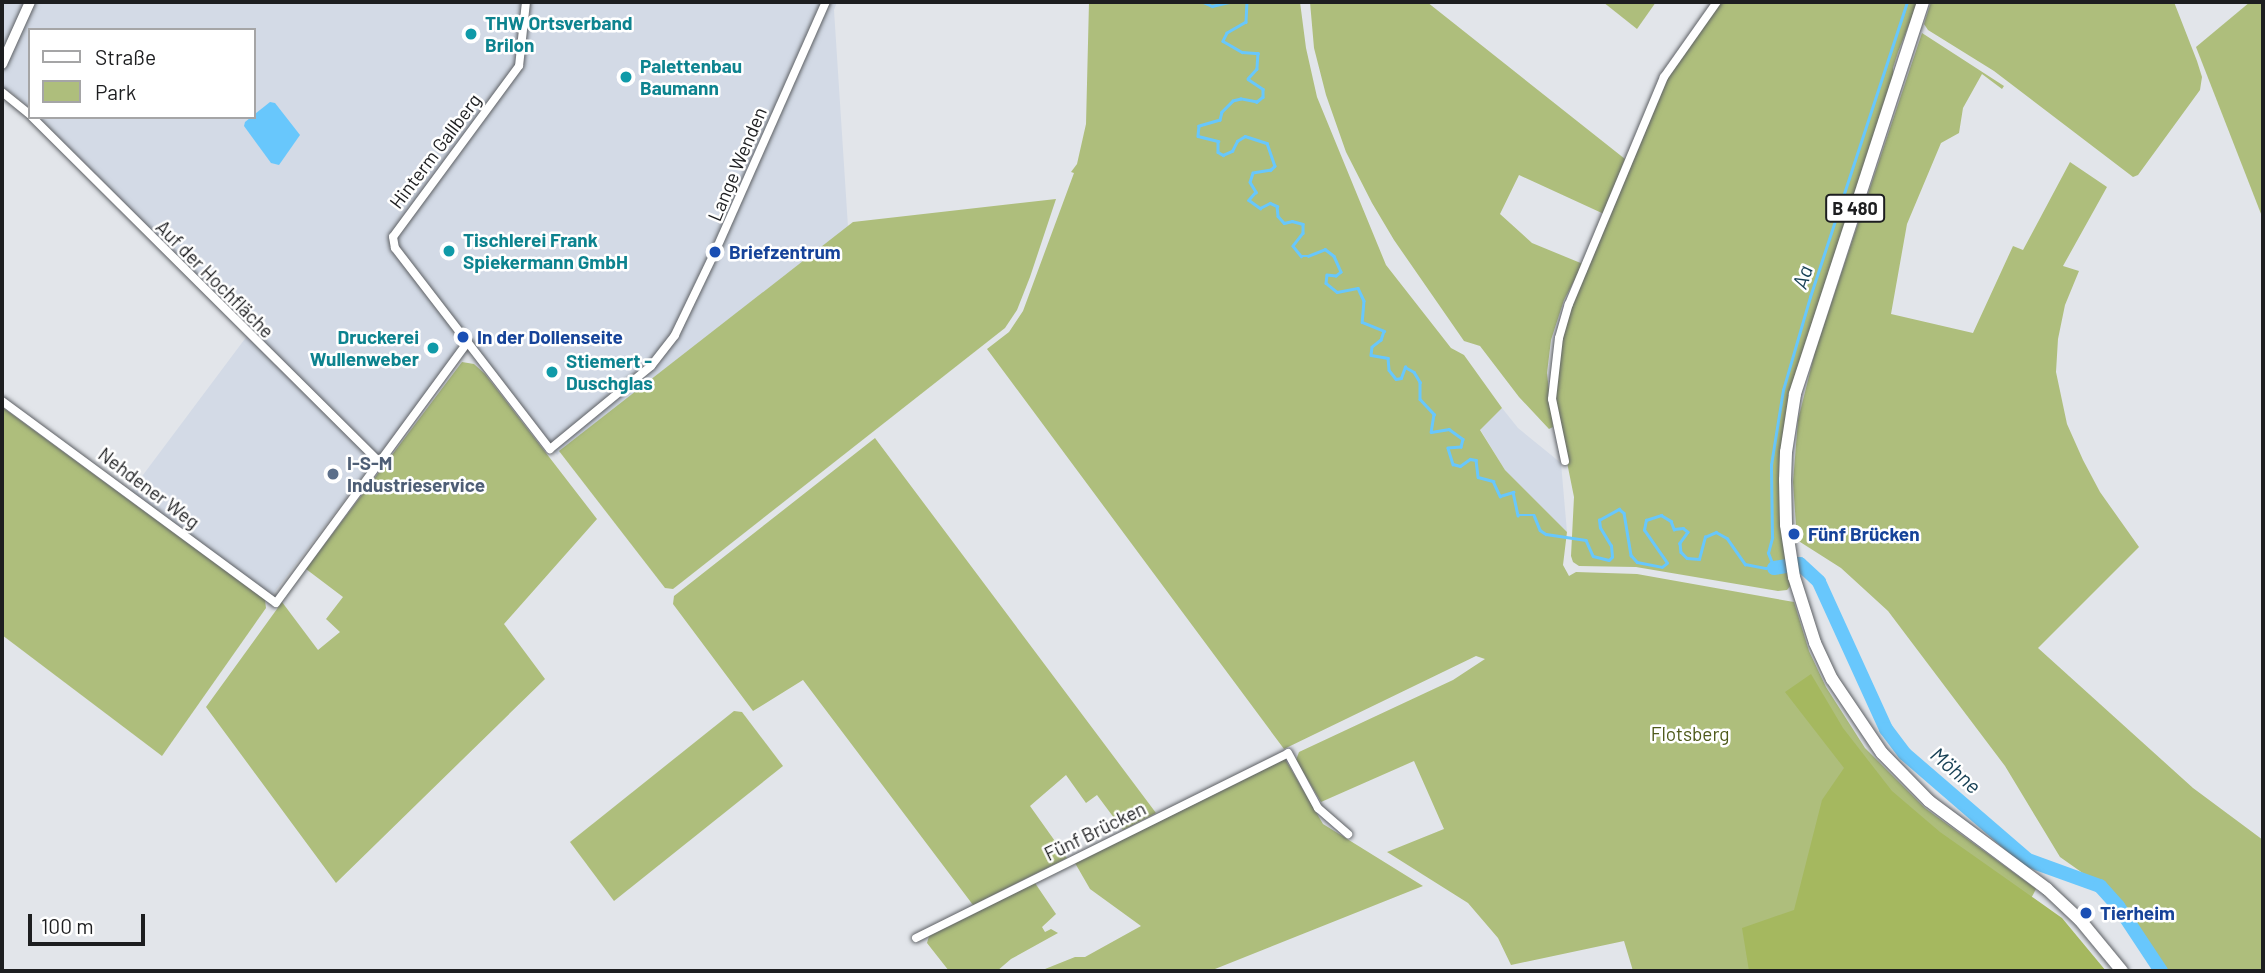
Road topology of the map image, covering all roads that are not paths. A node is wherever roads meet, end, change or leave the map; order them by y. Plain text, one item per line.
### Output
1 (30, 2) edge
2 (526, 2) edge
3 (826, 2) edge
4 (1717, 2) edge
5 (1923, 2) edge
6 (2, 64) edge
7 (2, 92) edge
8 (28, 114) edge
9 (34, 119) edge
10 (468, 342) junction
11 (2, 401) edge
12 (379, 461) junction
13 (1565, 461) dead end
14 (1348, 834) dead end
15 (916, 938) dead end
16 (2122, 971) edge

1 - 6 street
2 - 10 street, Hinterm Gallberg
3 - 10 street, Lange Wenden
4 - 13 street
5 - 16 main road, B 480
7 - 8 street, Auf der Hochfläche
9 - 12 street, Auf der Hochfläche
10 - 12 street
11 - 12 street, Nehdener Weg
14 - 15 street, Fünf Brücken

